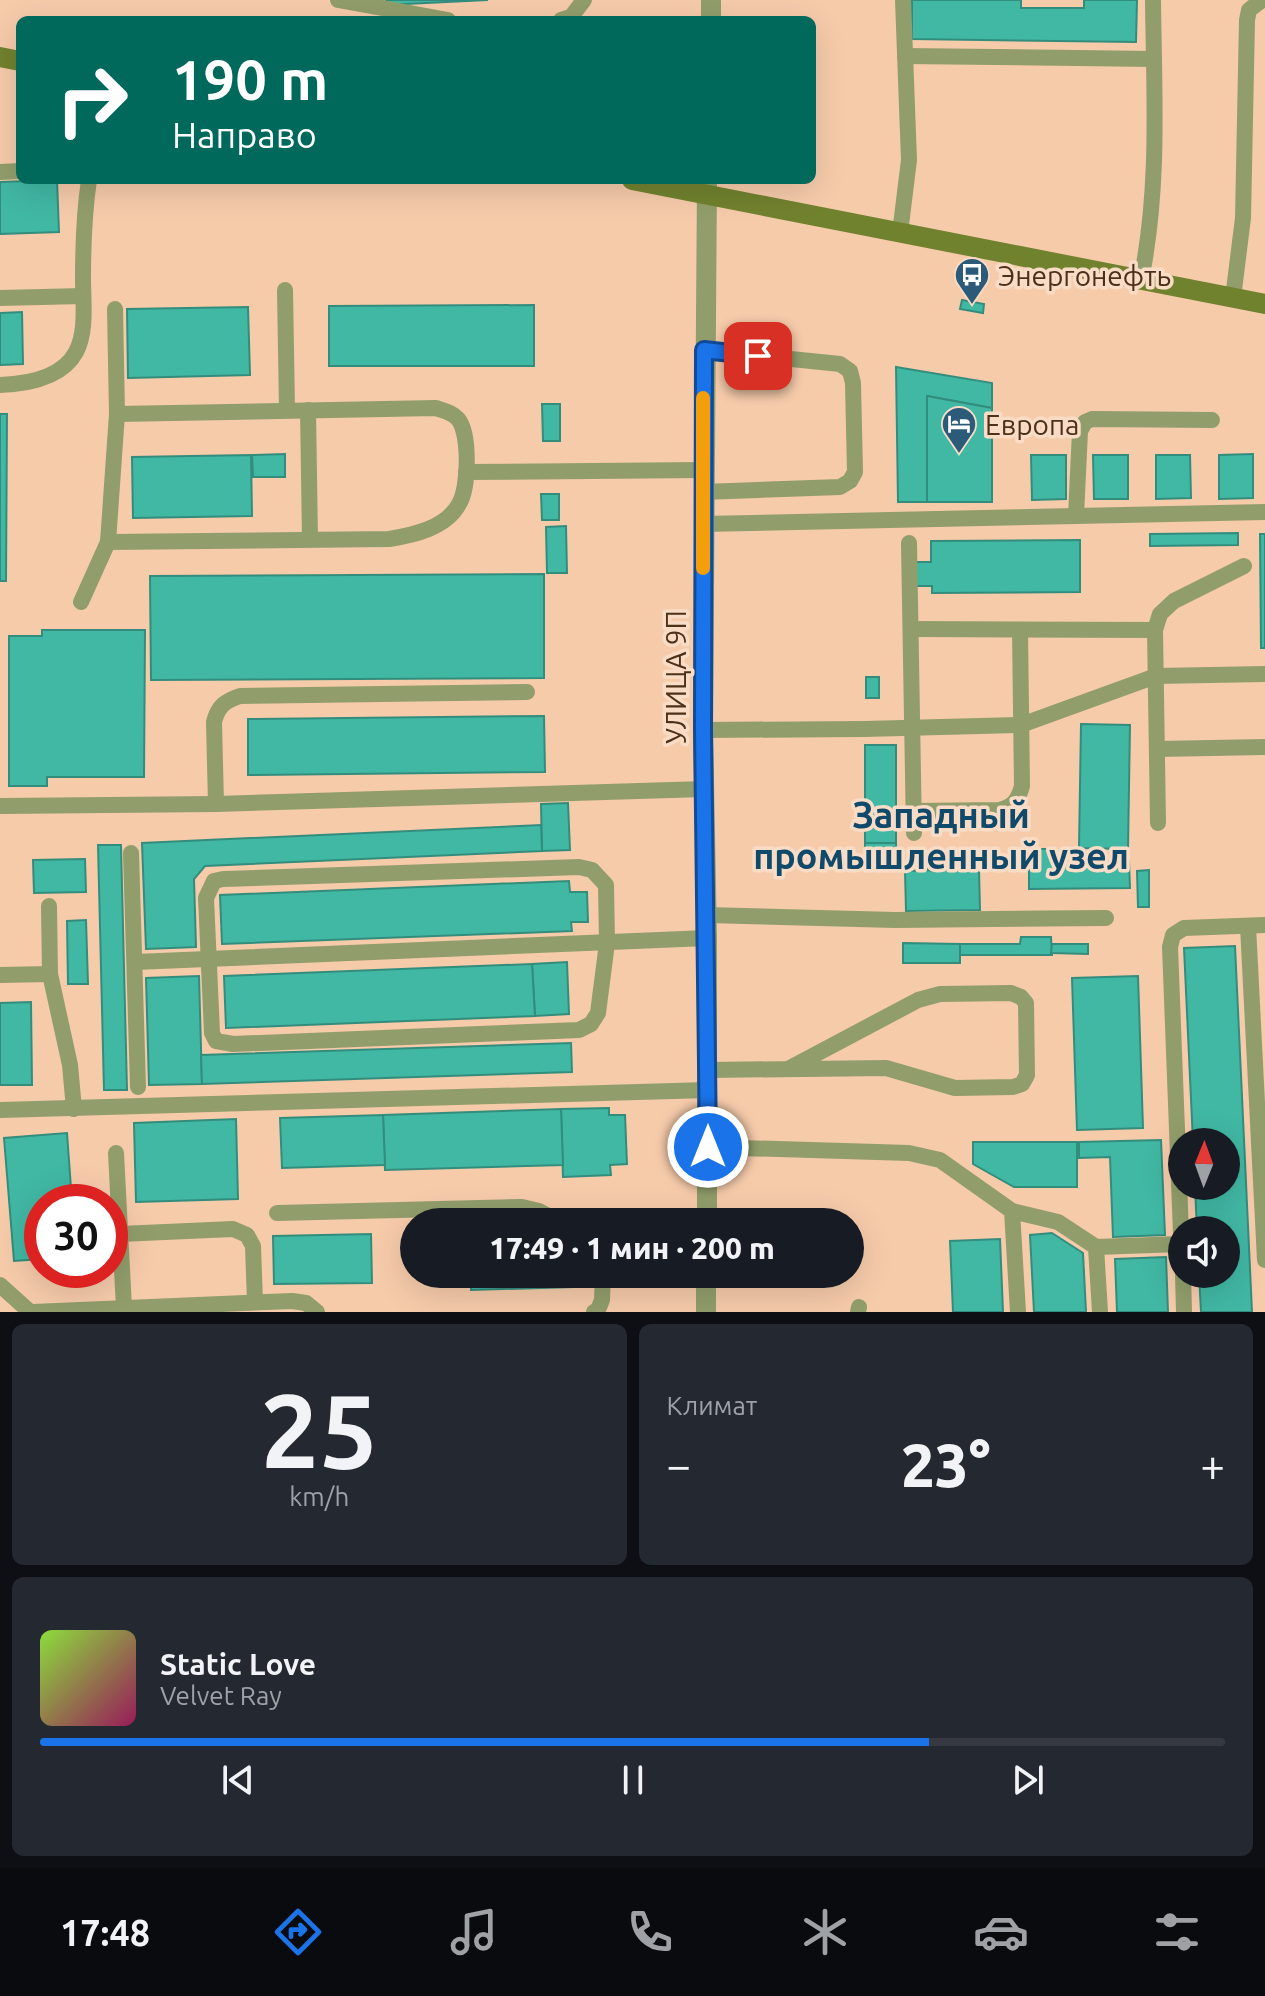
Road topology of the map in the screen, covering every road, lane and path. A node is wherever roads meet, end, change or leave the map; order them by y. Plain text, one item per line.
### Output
1 (338, 0) edge
2 (584, 0) edge
3 (903, 0) edge
4 (1153, 0) edge
5 (1262, 0) edge
6 (426, 16) edge
7 (572, 16) edge
8 (905, 56) junction
9 (1154, 59) junction
10 (89, 184) edge
11 (674, 184) edge
12 (706, 187) edge
13 (900, 233) junction
14 (1141, 280) junction
15 (285, 290) dead end
16 (83, 296) junction
17 (0, 298) edge
18 (1233, 298) junction
19 (1265, 304) edge
20 (115, 309) dead end
21 (704, 350) junction
22 (0, 385) edge
23 (287, 410) junction
24 (308, 410) junction
25 (117, 414) junction
26 (1212, 420) dead end
27 (703, 470) junction
28 (466, 472) junction
29 (703, 492) junction
30 (1265, 512) edge
31 (1076, 516) junction
32 (703, 524) junction
33 (310, 539) junction
34 (108, 542) junction
35 (909, 543) dead end
36 (1244, 566) dead end
37 (81, 602) dead end
38 (911, 629) junction
39 (1020, 630) junction
40 (1155, 630) junction
41 (1265, 674) edge
42 (1156, 676) junction
43 (527, 692) dead end
44 (1021, 725) junction
45 (913, 728) junction
46 (703, 730) junction
47 (1265, 747) edge
48 (1157, 749) junction
49 (704, 789) junction
50 (216, 804) junction
51 (0, 806) edge
52 (914, 811) junction
53 (1158, 823) dead end
54 (914, 833) dead end
55 (131, 853) dead end
56 (49, 906) dead end
57 (706, 915) junction
58 (1106, 918) dead end
59 (1256, 926) edge
60 (707, 938) junction
61 (607, 943) junction
62 (209, 959) junction
63 (135, 962) junction
64 (50, 974) junction
65 (0, 975) edge
66 (788, 1069) junction
67 (708, 1080) junction
68 (138, 1087) dead end
69 (74, 1109) junction
70 (0, 1110) edge
71 (708, 1147) junction
72 (116, 1153) dead end
73 (118, 1184) edge
74 (481, 1208) edge
75 (526, 1208) edge
76 (707, 1208) edge
77 (400, 1210) edge
78 (1012, 1211) junction
79 (277, 1213) dead end
80 (1180, 1216) edge
81 (128, 1234) edge
82 (1168, 1244) edge
83 (1096, 1247) junction
84 (1265, 1260) edge
85 (0, 1285) edge
86 (123, 1288) edge
87 (602, 1288) edge
88 (706, 1288) edge
89 (1183, 1288) edge
90 (255, 1302) junction
91 (124, 1308) junction
92 (32, 1312) edge
93 (317, 1312) edge
94 (594, 1312) edge
95 (706, 1312) edge
96 (1018, 1312) edge
97 (1100, 1312) edge
98 (1184, 1312) edge

1 - 6 lane
2 - 7 lane
3 - 8 lane
4 - 9 lane
5 - 18 lane
8 - 9 lane
8 - 13 lane
9 - 14 lane
10 - 16 lane
11 - 12 main road
12 - 13 main road
12 - 21 street, УЛИЦА 9П
13 - 14 main road
14 - 18 main road
15 - 23 lane
16 - 17 lane
16 - 22 lane
18 - 19 main road
20 - 25 lane
21 - 27 street, УЛИЦА 9П
21 - 29 lane
23 - 24 lane
23 - 25 lane
24 - 28 lane
24 - 33 lane
25 - 34 lane
26 - 31 lane
27 - 28 lane
27 - 29 street, УЛИЦА 9П
28 - 33 lane
29 - 32 street, УЛИЦА 9П
30 - 31 lane
31 - 32 lane
32 - 46 street, УЛИЦА 9П
33 - 34 lane
34 - 37 lane
35 - 38 lane
36 - 40 lane
38 - 39 lane
38 - 45 lane
39 - 40 lane
39 - 44 lane
40 - 42 lane
41 - 42 lane
42 - 44 lane
42 - 48 lane
43 - 50 lane
44 - 45 lane
44 - 52 lane
45 - 46 lane
45 - 52 lane
46 - 49 street, УЛИЦА 9П
47 - 48 lane
48 - 53 lane
49 - 50 lane
49 - 57 street, УЛИЦА 9П
50 - 51 lane
52 - 54 lane
55 - 63 lane
56 - 64 lane
57 - 58 lane
57 - 60 street, УЛИЦА 9П
59 - 80 lane
59 - 84 lane
60 - 61 lane
60 - 67 street, УЛИЦА 9П
61 - 62 lane
61 - 62 lane
61 - 62 lane
62 - 63 lane
63 - 68 lane
64 - 65 lane
64 - 69 lane
66 - 66 lane
66 - 67 lane
67 - 69 lane
67 - 71 street, УЛИЦА 9П
69 - 70 lane
71 - 76 street, УЛИЦА 9П
71 - 78 lane
72 - 73 lane
74 - 75 lane
77 - 79 lane
78 - 83 lane
78 - 96 lane
81 - 90 lane
82 - 83 lane
83 - 97 lane
85 - 92 lane
86 - 91 lane
87 - 94 lane
88 - 95 street
89 - 98 lane
90 - 91 lane
90 - 93 lane
91 - 92 lane

